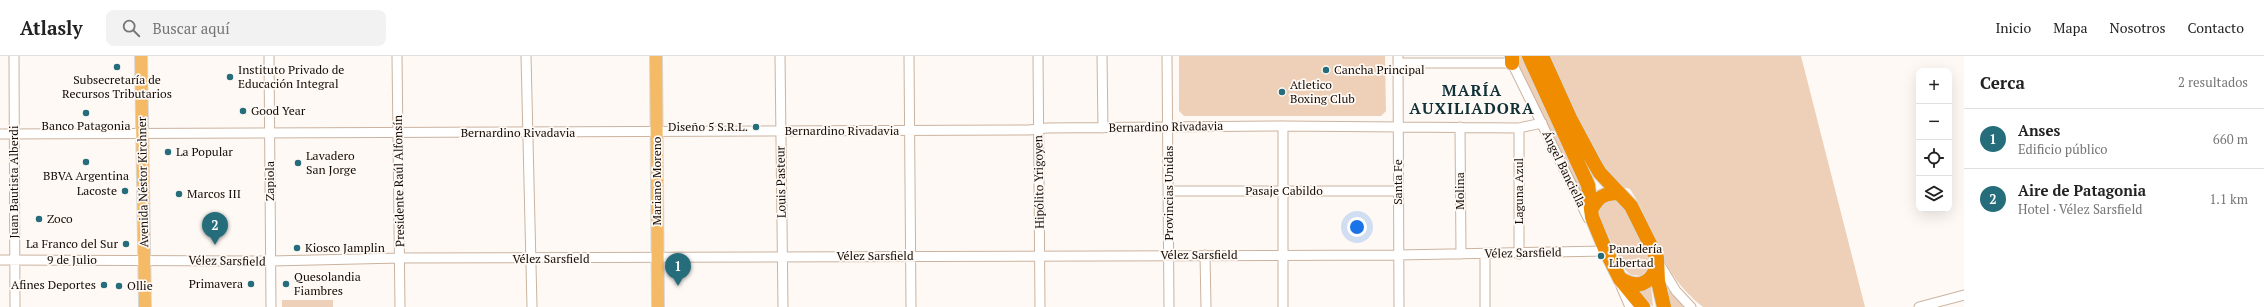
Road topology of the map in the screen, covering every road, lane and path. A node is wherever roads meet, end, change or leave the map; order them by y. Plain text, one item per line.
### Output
1 (14, 56) edge
2 (141, 56) edge
3 (269, 56) edge
4 (397, 56) edge
5 (526, 56) edge
6 (656, 56) edge
7 (780, 56) edge
8 (908, 56) edge
9 (1038, 56) edge
10 (1102, 56) edge
11 (1167, 56) edge
12 (1529, 56) edge
13 (1542, 56) edge
14 (1511, 58) edge
15 (1398, 59) edge
16 (1542, 123) junction
17 (1282, 126) junction
18 (1397, 126) junction
19 (1168, 127) junction
20 (1460, 127) junction
21 (1103, 128) junction
22 (1519, 128) junction
23 (1038, 130) junction
24 (780, 131) junction
25 (909, 131) junction
26 (528, 132) junction
27 (657, 132) junction
28 (270, 133) junction
29 (398, 133) junction
30 (0, 134) edge
31 (14, 134) junction
32 (142, 134) junction
33 (1169, 191) junction
34 (1283, 191) junction
35 (1398, 191) junction
36 (1619, 193) junction
37 (1591, 210) junction
38 (1603, 244) junction
39 (1461, 254) junction
40 (1485, 254) junction
41 (1520, 254) junction
42 (1169, 255) junction
43 (1205, 255) junction
44 (1283, 255) junction
45 (1398, 255) junction
46 (911, 256) junction
47 (1040, 256) junction
48 (782, 257) junction
49 (400, 258) junction
50 (658, 258) junction
51 (531, 259) junction
52 (0, 260) edge
53 (14, 260) junction
54 (144, 260) junction
55 (271, 261) junction
56 (1657, 262) junction
57 (1618, 276) junction
58 (1964, 295) edge
59 (15, 307) edge
60 (145, 307) edge
61 (271, 307) edge
62 (400, 307) edge
63 (532, 307) edge
64 (658, 307) edge
65 (783, 307) edge
66 (911, 307) edge
67 (1040, 307) edge
68 (1169, 307) edge
69 (1206, 307) edge
70 (1283, 307) edge
71 (1399, 307) edge
72 (1485, 307) edge
73 (1630, 307) edge
74 (1643, 307) edge
75 (1664, 307) edge
76 (1691, 307) edge
77 (1919, 307) edge

1 - 31 street, Juan Bautista Alberdi
2 - 32 main road, Avenida Néstor Kirchner
3 - 28 street, Zapiola
4 - 29 street, Presidente Raúl Alfonsín
5 - 26 street
6 - 27 main road, Mariano Moreno
7 - 24 street, Louis Pasteur
8 - 25 street
9 - 23 street, Hipólito Yrigoyen
10 - 21 street
11 - 19 street, Provincias Unidas
12 - 37 highway
13 - 36 highway
14 - 15 street
14 - 16 street, Ángel Banciella
15 - 18 street, Santa Fe
16 - 22 street, Bernardino Rivadavia
16 - 38 street, Ángel Banciella
17 - 18 street, Bernardino Rivadavia
17 - 19 street, Bernardino Rivadavia
17 - 34 street
18 - 20 street, Bernardino Rivadavia
18 - 35 street, Santa Fe
19 - 21 street, Bernardino Rivadavia
19 - 33 street, Provincias Unidas
20 - 22 street, Bernardino Rivadavia
20 - 39 street, Molina
21 - 23 street, Bernardino Rivadavia
22 - 41 street, Laguna Azul
23 - 25 street, Bernardino Rivadavia
23 - 47 street, Hipólito Yrigoyen
24 - 25 street, Bernardino Rivadavia
24 - 27 street, Bernardino Rivadavia
24 - 48 street, Louis Pasteur
25 - 46 street
26 - 27 street, Bernardino Rivadavia
26 - 29 street, Bernardino Rivadavia
26 - 51 street
27 - 50 main road, Mariano Moreno
28 - 29 street, Bernardino Rivadavia
28 - 32 street, Bernardino Rivadavia
28 - 55 street, Zapiola
29 - 49 street, Presidente Raúl Alfonsín
30 - 31 street, Bernardino Rivadavia
31 - 32 street, Bernardino Rivadavia
31 - 53 street, Juan Bautista Alberdi
32 - 54 main road, Avenida Néstor Kirchner
33 - 34 street, Pasaje Cabildo
33 - 42 street, Provincias Unidas
34 - 35 street, Pasaje Cabildo
34 - 44 street
35 - 45 street, Santa Fe
36 - 37 highway
36 - 56 highway
37 - 38 highway
38 - 41 street, Vélez Sarsfield
38 - 57 highway
39 - 40 street, Vélez Sarsfield
39 - 45 street, Vélez Sarsfield
40 - 41 street, Vélez Sarsfield
40 - 72 street
42 - 43 street, Vélez Sarsfield
42 - 47 street, Vélez Sarsfield
42 - 68 street, Provincias Unidas
43 - 44 street, Vélez Sarsfield
43 - 69 street
44 - 45 street, Vélez Sarsfield
44 - 70 street
45 - 71 street, Santa Fe
46 - 47 street, Vélez Sarsfield
46 - 48 street, Vélez Sarsfield
46 - 66 street
47 - 67 street, Hipólito Yrigoyen
48 - 50 street, Vélez Sarsfield
48 - 65 street, Louis Pasteur
49 - 51 street, Vélez Sarsfield
49 - 55 street, Vélez Sarsfield
49 - 62 street, Presidente Raúl Alfonsín
50 - 51 street, Vélez Sarsfield
50 - 64 main road, Mariano Moreno
51 - 63 street
52 - 53 street, 9 de Julio
53 - 54 street, 9 de Julio
53 - 59 street, Juan Bautista Alberdi
54 - 55 street, Vélez Sarsfield
54 - 60 main road, Avenida Néstor Kirchner
55 - 61 street, Zapiola
56 - 57 highway
56 - 75 highway
56 - 76 street
57 - 73 street
57 - 74 highway
58 - 77 street

